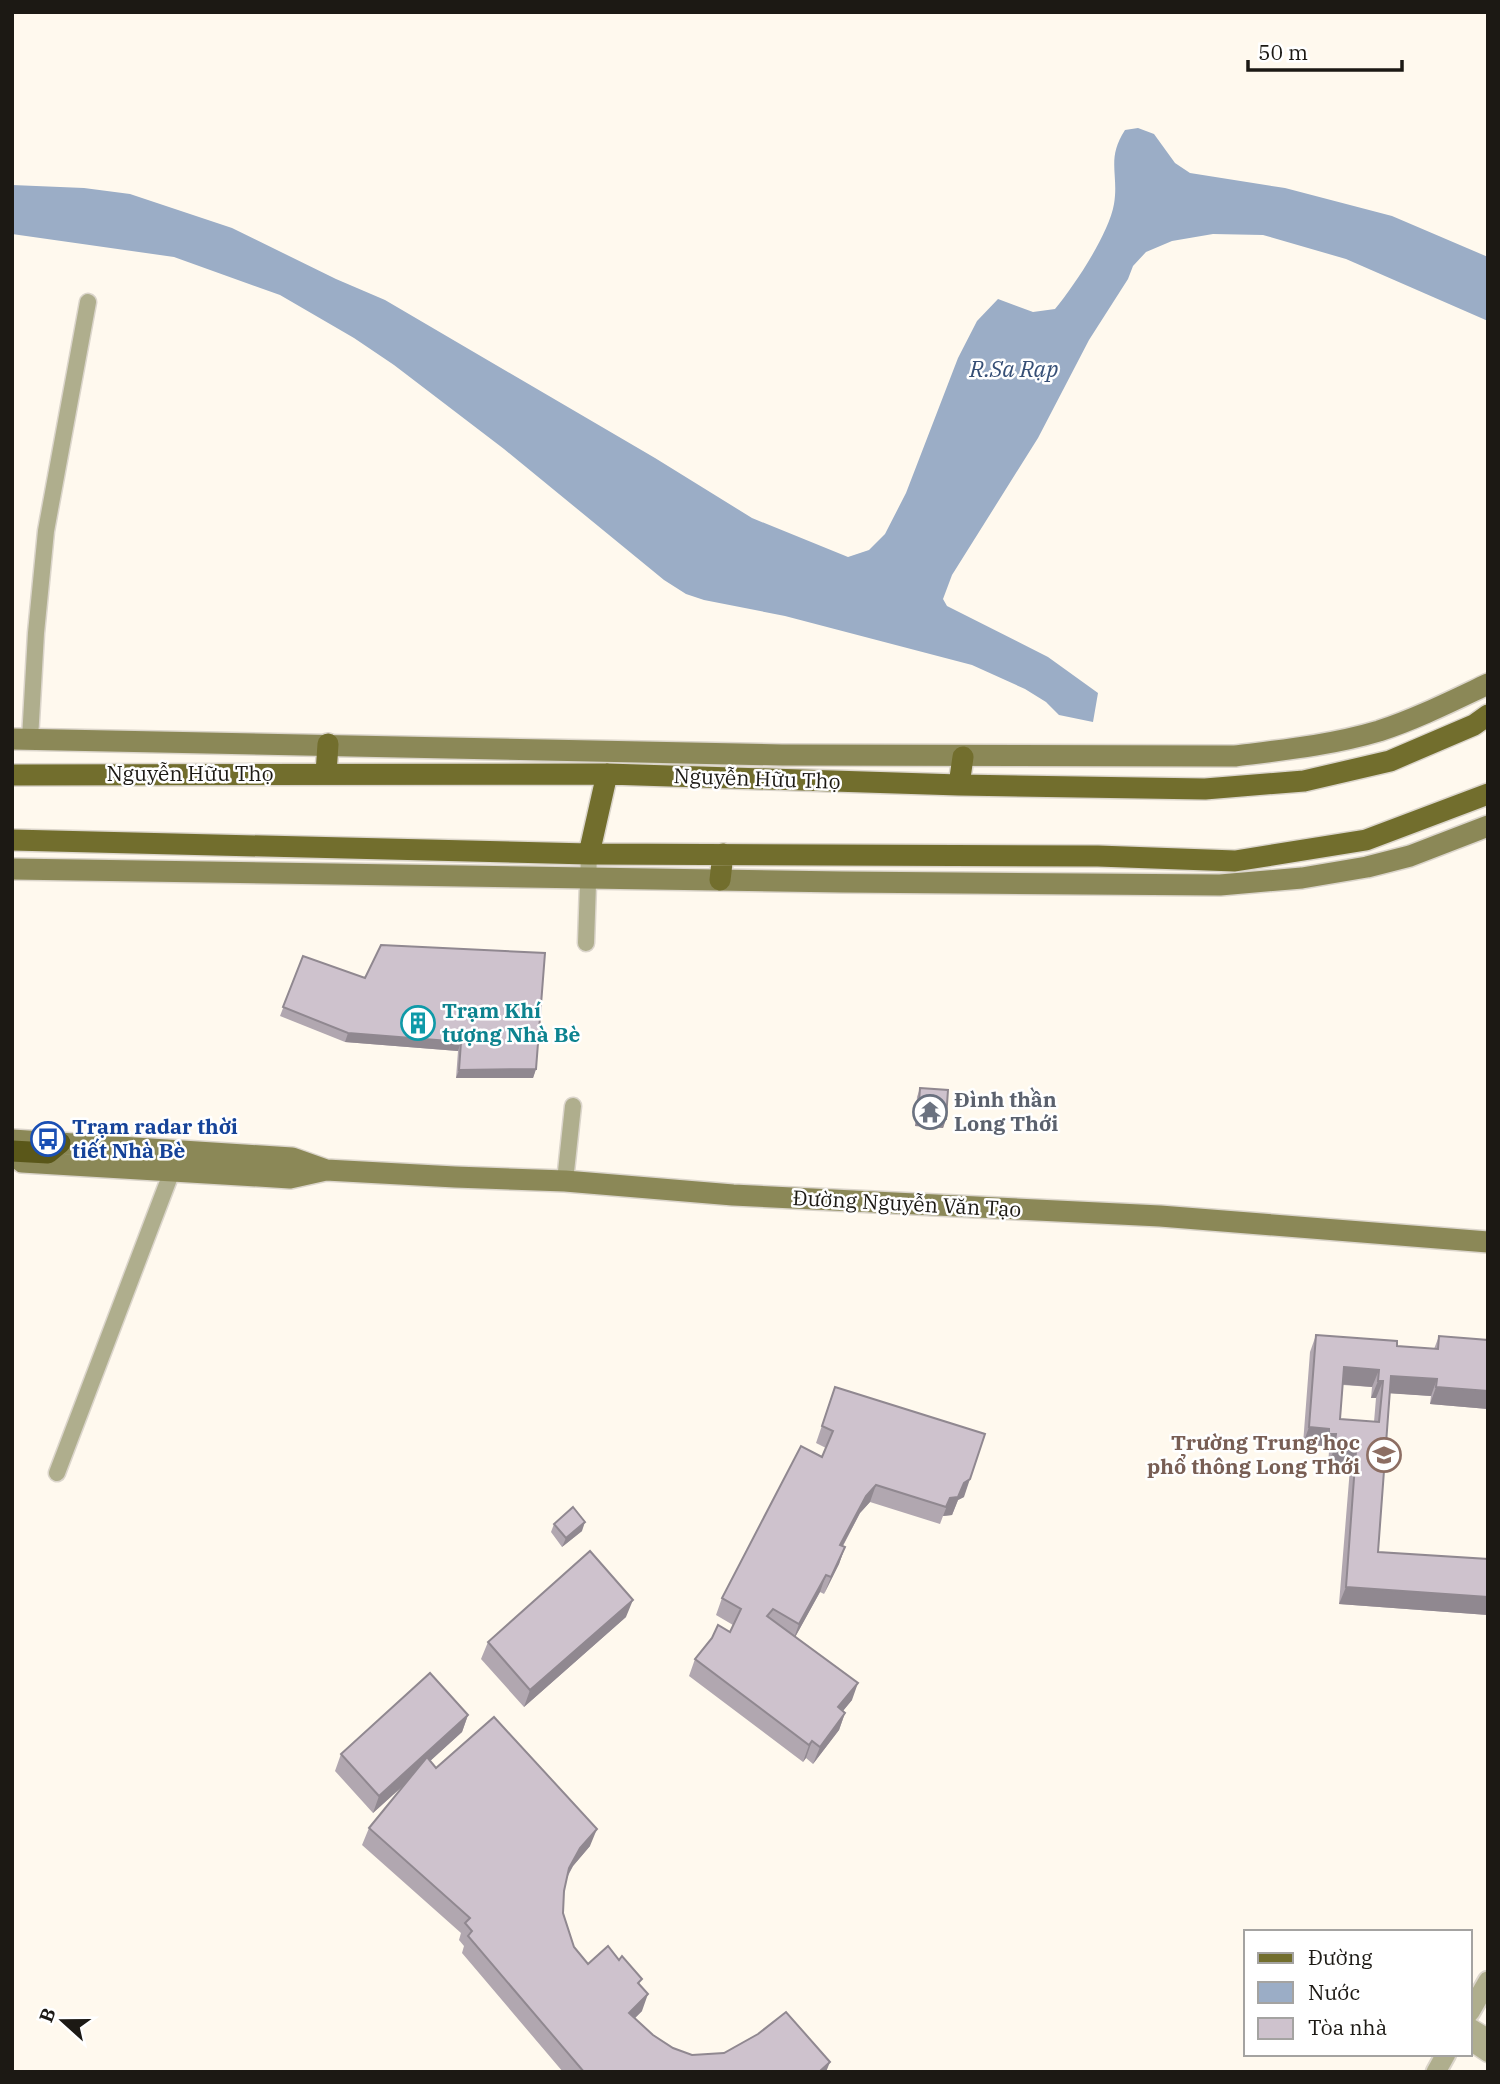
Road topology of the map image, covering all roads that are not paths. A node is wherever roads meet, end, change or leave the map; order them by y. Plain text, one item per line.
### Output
1 (88, 302) dead end
2 (1488, 684) edge
3 (1488, 715) edge
4 (21, 739) edge
5 (328, 744) junction
6 (963, 757) junction
7 (327, 774) junction
8 (607, 774) junction
9 (12, 775) edge
10 (959, 785) junction
11 (1488, 794) edge
12 (1488, 826) edge
13 (12, 840) edge
14 (589, 854) junction
15 (723, 854) junction
16 (12, 869) edge
17 (589, 878) junction
18 (720, 880) junction
19 (586, 943) dead end
20 (573, 1106) dead end
21 (12, 1140) edge
22 (60, 1143) junction
23 (12, 1151) edge
24 (12, 1161) edge
25 (326, 1170) junction
26 (172, 1171) junction
27 (565, 1181) junction
28 (1488, 1242) edge
29 (57, 1473) dead end
30 (1488, 1981) edge
31 (1472, 2009) edge
32 (1472, 2027) edge
33 (1488, 2037) edge
34 (1472, 2043) edge
35 (1488, 2054) edge
36 (1445, 2056) edge
37 (1436, 2072) edge

1 - 4 street
2 - 6 main road, Nguyễn Hữu Thọ
3 - 10 main road, Nguyễn Hữu Thọ
4 - 5 main road, Nguyễn Hữu Thọ
5 - 6 main road, Nguyễn Hữu Thọ
5 - 7 main road
6 - 10 main road
7 - 8 main road, Nguyễn Hữu Thọ
7 - 9 main road, Nguyễn Hữu Thọ
8 - 10 main road, Nguyễn Hữu Thọ
8 - 14 main road
11 - 15 main road
12 - 18 main road
13 - 14 main road
14 - 15 main road
14 - 17 street
15 - 18 main road
16 - 17 main road
17 - 18 main road
17 - 19 street
20 - 27 street
21 - 22 main road, Đường Nguyễn Văn Tạo
22 - 23 highway
22 - 25 main road, Đường Nguyễn Văn Tạo
24 - 26 main road, Đường Nguyễn Văn Tạo
25 - 26 main road, Đường Nguyễn Văn Tạo
25 - 27 main road, Đường Nguyễn Văn Tạo
26 - 29 street
27 - 28 main road, Đường Nguyễn Văn Tạo
30 - 31 street
32 - 33 street
34 - 35 street
36 - 37 street

